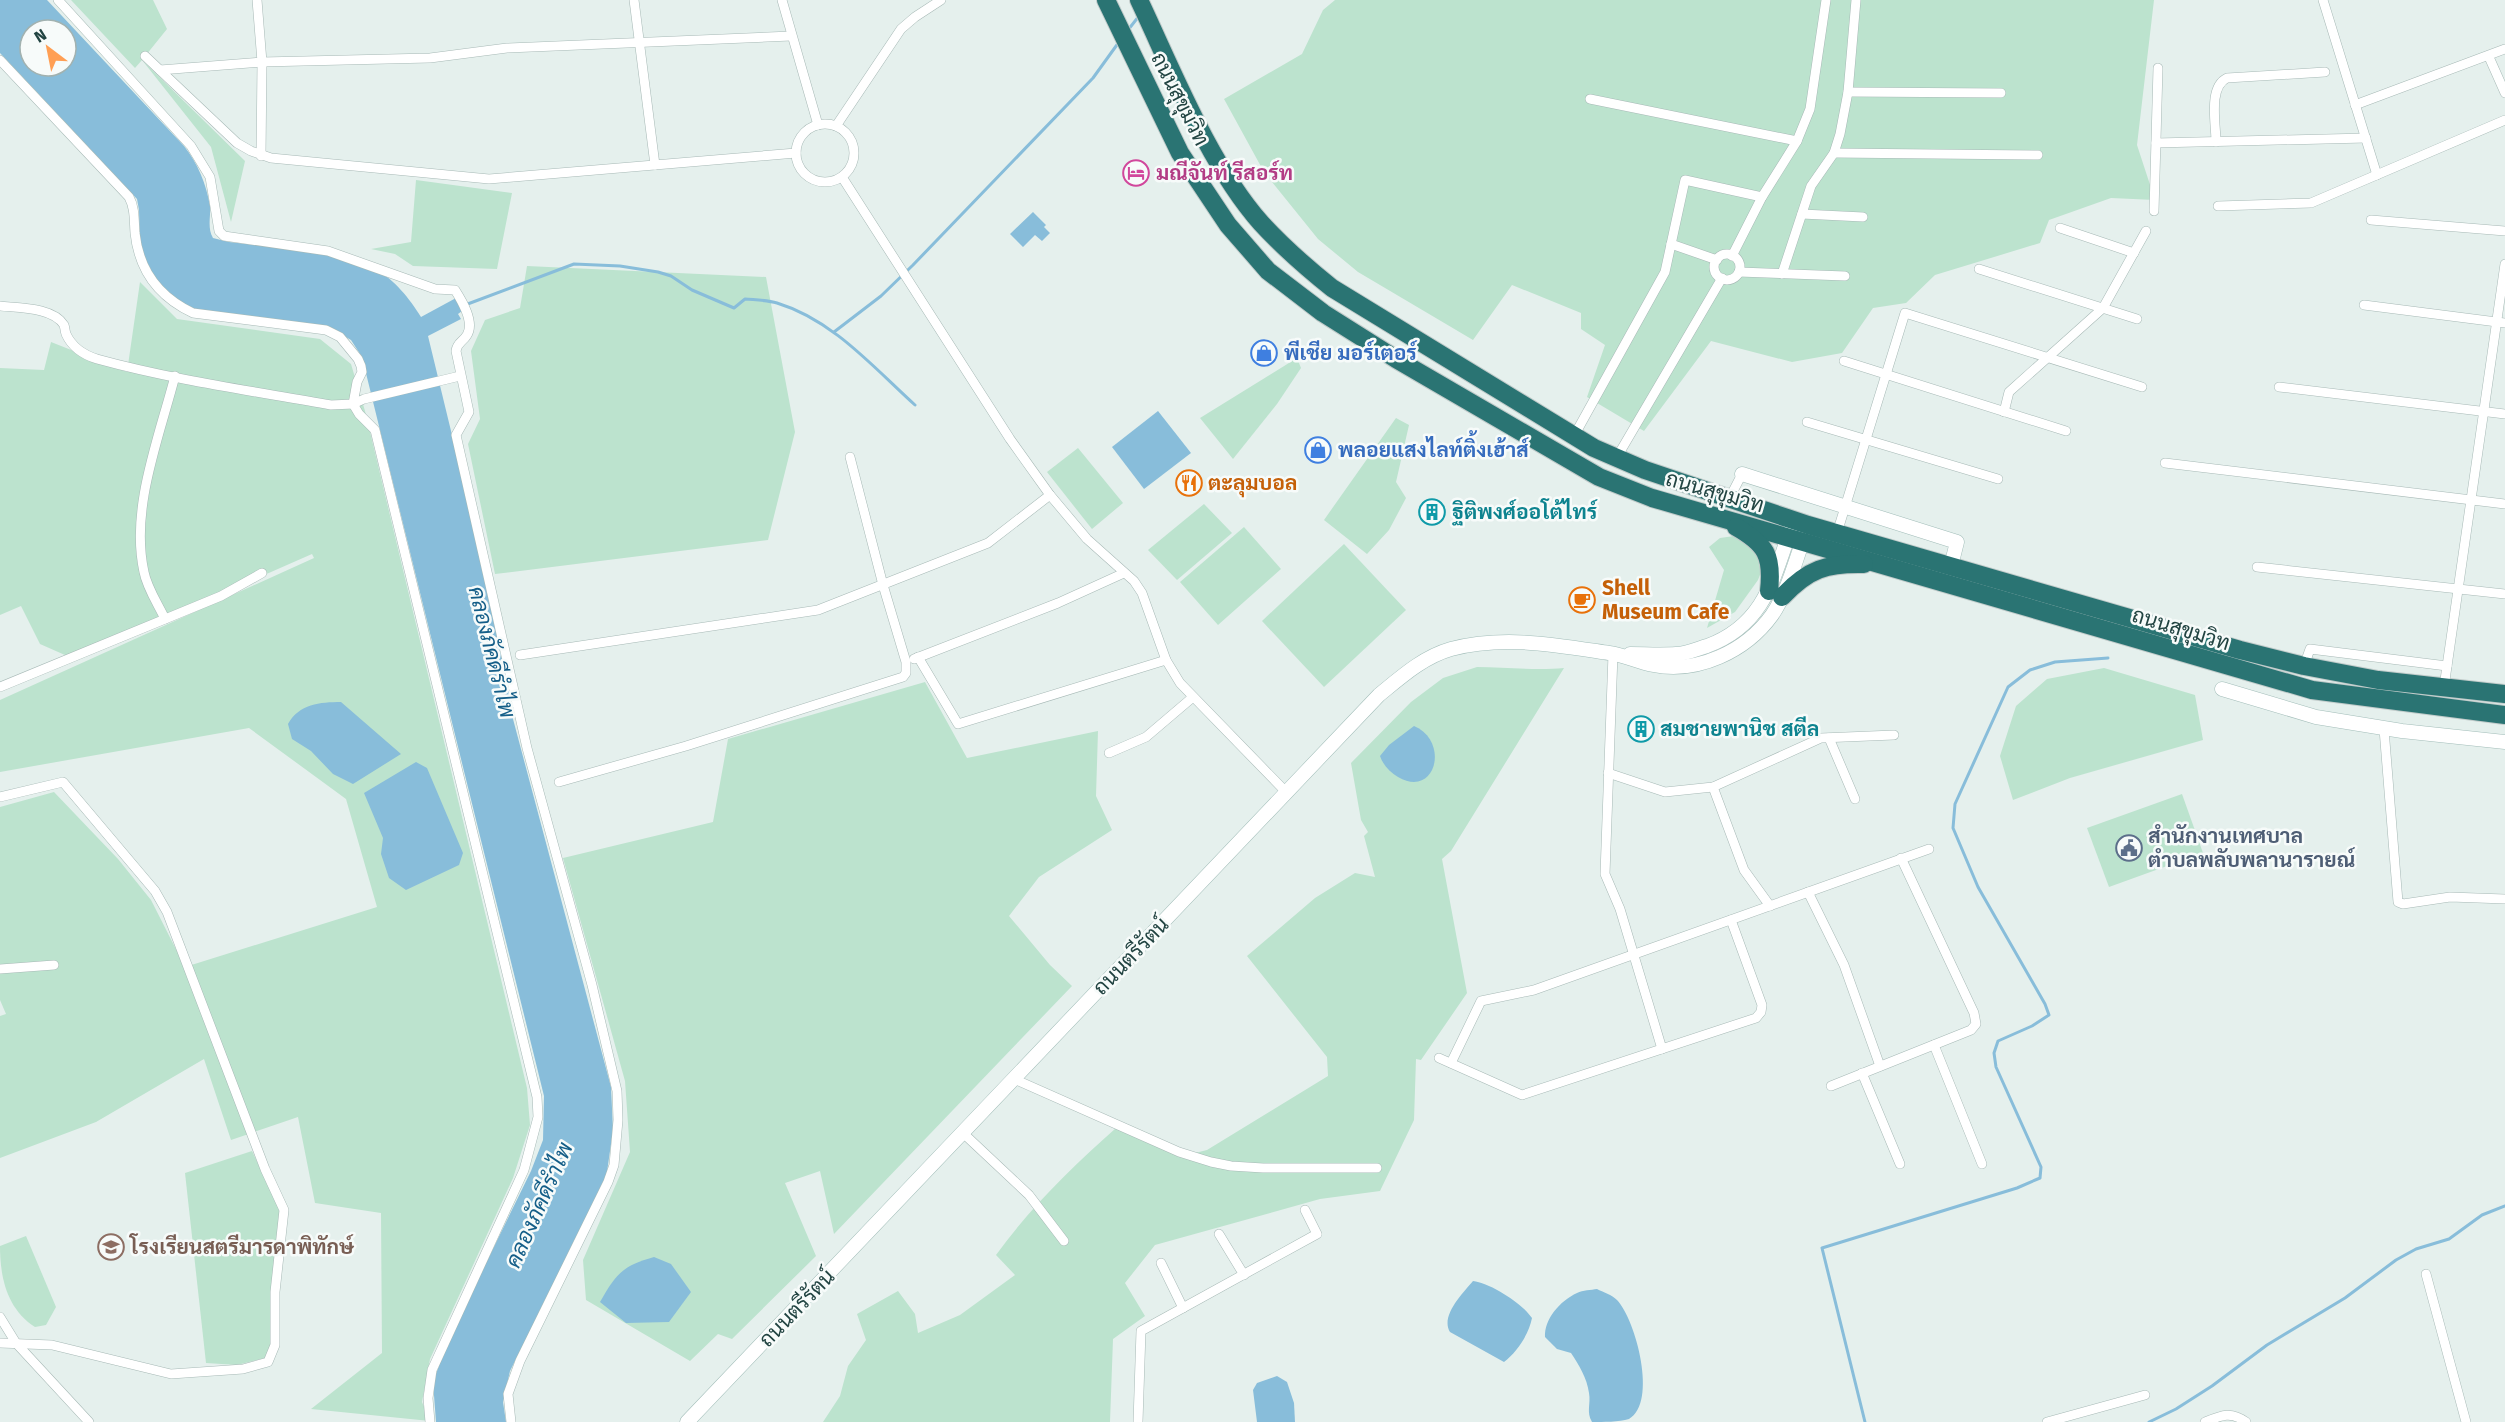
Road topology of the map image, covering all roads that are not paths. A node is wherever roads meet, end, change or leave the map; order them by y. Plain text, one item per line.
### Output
1 (58, 0) edge
2 (257, 0) edge
3 (634, 0) edge
4 (782, 0) edge
5 (941, 0) edge
6 (1106, 0) edge
7 (1139, 0) edge
8 (1826, 0) edge
9 (1856, 0) edge
10 (2323, 0) edge
11 (791, 36) junction
12 (639, 43) junction
13 (2505, 49) edge
14 (145, 56) dead end
15 (2489, 57) junction
16 (0, 60) edge
17 (262, 62) junction
18 (2158, 68) dead end
19 (160, 70) junction
20 (2325, 72) dead end
21 (1848, 92) junction
22 (2001, 93) dead end
23 (2505, 93) edge
24 (1590, 99) dead end
25 (2355, 105) junction
26 (2505, 120) edge
27 (818, 125) junction
28 (836, 126) junction
29 (2366, 138) junction
30 (1797, 141) junction
31 (2216, 142) junction
32 (2156, 143) junction
33 (796, 153) junction
34 (1834, 153) junction
35 (2038, 155) dead end
36 (261, 156) junction
37 (655, 165) junction
38 (2377, 175) junction
39 (842, 177) junction
40 (1762, 197) junction
41 (2218, 206) dead end
42 (2154, 211) dead end
43 (1802, 214) junction
44 (1863, 217) dead end
45 (2371, 220) dead end
46 (2060, 228) dead end
47 (2146, 231) dead end
48 (2505, 231) edge
49 (1671, 244) junction
50 (2134, 253) junction
51 (1732, 256) junction
52 (1717, 260) junction
53 (2505, 264) edge
54 (1979, 269) dead end
55 (1739, 272) junction
56 (1782, 274) junction
57 (1845, 276) dead end
58 (1722, 279) junction
59 (2364, 305) dead end
60 (0, 306) edge
61 (2103, 308) junction
62 (2137, 319) dead end
63 (2501, 322) edge
64 (2047, 358) junction
65 (1844, 361) dead end
66 (1462, 368) junction
67 (1886, 375) junction
68 (175, 376) junction
69 (460, 376) junction
70 (2142, 387) dead end
71 (2279, 387) dead end
72 (1452, 390) junction
73 (353, 404) junction
74 (2484, 411) junction
75 (2004, 412) junction
76 (2505, 414) edge
77 (1807, 422) dead end
78 (2066, 431) dead end
79 (1574, 435) junction
80 (1866, 438) junction
81 (850, 457) dead end
82 (1617, 457) junction
83 (2165, 463) dead end
84 (1742, 474) joint
85 (1998, 479) dead end
86 (1050, 495) junction
87 (1730, 499) junction
88 (2471, 500) junction
89 (2505, 504) edge
90 (1845, 506) junction
91 (1717, 516) junction
92 (1798, 530) junction
93 (1837, 533) junction
94 (1887, 565) junction
95 (1951, 566) junction
96 (2257, 567) dead end
97 (262, 573) dead end
98 (1124, 573) junction
99 (883, 585) junction
100 (2458, 589) junction
101 (1776, 594) junction
102 (2505, 594) edge
103 (165, 619) junction
104 (1613, 654) junction
105 (520, 655) dead end
106 (918, 657) junction
107 (1166, 660) junction
108 (906, 662) junction
109 (2304, 666) junction
110 (2447, 666) junction
111 (0, 687) edge
112 (2444, 687) junction
113 (2222, 689) dead end
114 (2505, 694) edge
115 (1193, 697) junction
116 (2505, 715) edge
117 (2384, 729) junction
118 (1894, 735) dead end
119 (1829, 738) junction
120 (2505, 742) edge
121 (1108, 753) dead end
122 (1608, 773) junction
123 (559, 782) dead end
124 (1713, 787) junction
125 (1286, 792) junction
126 (0, 797) edge
127 (1855, 799) dead end
128 (1929, 849) dead end
129 (1901, 858) junction
130 (1809, 892) junction
131 (2505, 899) edge
132 (1770, 906) junction
133 (1731, 920) junction
134 (1634, 955) junction
135 (54, 965) dead end
136 (0, 969) edge
137 (1934, 1045) junction
138 (1662, 1049) junction
139 (1438, 1058) dead end
140 (1451, 1063) junction
141 (1880, 1066) junction
142 (1862, 1074) junction
143 (1014, 1079) junction
144 (1831, 1086) dead end
145 (963, 1133) junction
146 (1900, 1164) dead end
147 (1982, 1164) dead end
148 (1377, 1168) dead end
149 (1305, 1210) dead end
150 (1220, 1234) dead end
151 (1064, 1241) dead end
152 (1161, 1263) dead end
153 (2426, 1274) dead end
154 (1244, 1275) junction
155 (1184, 1308) junction
156 (0, 1317) edge
157 (15, 1342) junction
158 (0, 1343) edge
159 (2145, 1395) dead end
160 (712, 1397) junction
161 (89, 1422) edge
162 (430, 1422) edge
163 (511, 1422) edge
164 (687, 1422) edge
165 (698, 1422) edge
166 (1138, 1422) edge
167 (2047, 1422) edge
168 (2205, 1422) edge
169 (2246, 1422) edge
170 (2466, 1422) edge

1 - 69 street
2 - 17 street
3 - 12 street
4 - 11 street
5 - 28 street
6 - 72 highway, ถนนสุขุมวิท
7 - 66 highway, ถนนสุขุมวิท
8 - 30 street
9 - 21 street
10 - 25 street
11 - 12 street
11 - 27 street
12 - 17 street
12 - 37 street
13 - 15 street
14 - 19 street
15 - 23 street
15 - 25 street
16 - 73 street
17 - 19 street
17 - 36 street
18 - 32 street
19 - 36 street
20 - 31 street
21 - 22 street
21 - 34 street
24 - 30 street
25 - 29 street
26 - 38 street
27 - 28 street
27 - 33 street
28 - 39 street
29 - 31 street
29 - 38 street
30 - 40 street
31 - 32 street
32 - 42 street
33 - 37 street
33 - 39 street
34 - 35 street
34 - 43 street
36 - 37 street
38 - 41 street
39 - 86 street
40 - 49 street
40 - 51 street
43 - 44 street
43 - 56 street
45 - 48 street
46 - 50 street
47 - 50 street
49 - 52 street
49 - 79 street
50 - 61 street
51 - 52 street
51 - 55 street
52 - 58 street
53 - 63 street
54 - 61 street
55 - 56 street
55 - 58 street
56 - 57 street
58 - 82 street
59 - 63 street
60 - 68 street
61 - 62 street
61 - 64 street
63 - 74 street
64 - 67 street
64 - 70 street
64 - 75 street
65 - 67 street
66 - 72 highway
66 - 79 highway, ถนนสุขุมวิท
67 - 75 street
67 - 80 street
68 - 73 street
68 - 103 street
69 - 73 street
69 - 163 street
71 - 74 street
72 - 91 highway, ถนนสุขุมวิท
73 - 162 street
74 - 76 street
74 - 88 street
75 - 78 street
77 - 80 street
79 - 82 highway, ถนนสุขุมวิท
80 - 85 street
80 - 90 street
81 - 99 street
82 - 87 highway, ถนนสุขุมวิท
83 - 88 street
84 - 87 street
84 - 90 main road
86 - 98 street
86 - 99 street
87 - 92 highway, ถนนสุขุมวิท
88 - 89 street
88 - 100 street
90 - 93 street
90 - 95 main road
91 - 92 highway, ถนนสุขุมวิท
91 - 101 highway
92 - 93 highway, ถนนสุขุมวิท
92 - 94 highway, ถนนสุขุมวิท
92 - 101 main road, ถนนตรีรัตน์
93 - 95 highway, ถนนสุขุมวิท
94 - 101 highway
94 - 116 highway, ถนนสุขุมวิท
95 - 109 highway, ถนนสุขุมวิท
96 - 100 street
97 - 103 street
98 - 106 street
98 - 107 street
99 - 105 street
99 - 108 street
100 - 102 street
100 - 110 street
101 - 104 main road, ถนนตรีรัตน์
103 - 111 street
104 - 122 street
104 - 125 main road, ถนนตรีรัตน์
106 - 107 street
106 - 108 street
107 - 115 street
108 - 123 street
109 - 110 street
109 - 112 highway, ถนนสุขุมวิท
110 - 112 street
112 - 114 highway, ถนนสุขุมวิท
113 - 117 main road
115 - 121 street
115 - 125 street
117 - 120 main road
117 - 131 street
118 - 119 street
119 - 124 street
119 - 127 street
122 - 124 street
122 - 134 street
124 - 132 street
125 - 143 main road, ถนนตรีรัตน์
126 - 157 street
128 - 129 street
129 - 130 street
129 - 137 street
130 - 132 street
130 - 141 street
132 - 133 street
133 - 134 street
133 - 138 street
134 - 138 street
134 - 140 street
135 - 136 street
137 - 141 street
137 - 147 street
138 - 140 street
139 - 140 street
141 - 142 street
142 - 144 street
142 - 146 street
143 - 145 main road, ถนนตรีรัตน์
143 - 148 street
145 - 151 street
145 - 160 main road, ถนนตรีรัตน์
149 - 154 street
150 - 154 street
152 - 155 street
153 - 170 street
154 - 155 street
155 - 166 street
156 - 157 street
157 - 158 street
157 - 161 street
159 - 167 street
160 - 164 main road, ถนนตรีรัตน์
160 - 165 main road, ถนนตรีรัตน์
168 - 169 street

